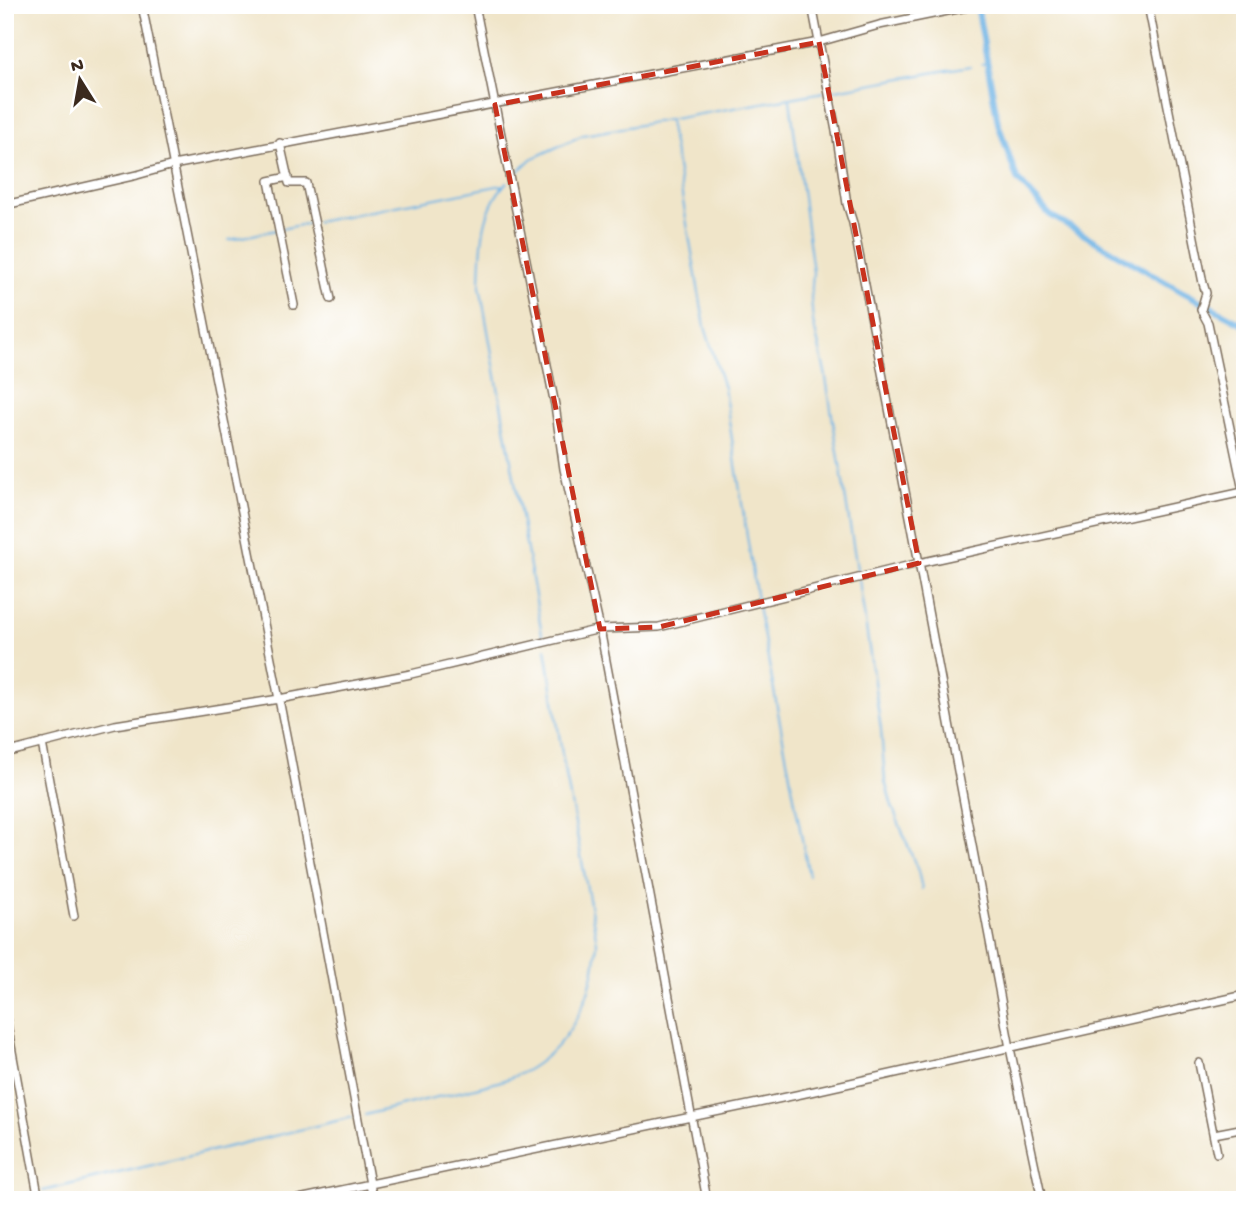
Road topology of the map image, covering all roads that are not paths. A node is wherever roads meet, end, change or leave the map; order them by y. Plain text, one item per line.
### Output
1 (142, 5) edge
2 (475, 5) edge
3 (813, 5) edge
4 (1148, 5) edge
5 (973, 6) edge
6 (819, 42) junction
7 (495, 105) junction
8 (280, 143) junction
9 (173, 164) junction
10 (288, 177) junction
11 (5, 205) edge
12 (331, 299) dead end
13 (294, 305) dead end
14 (1244, 496) edge
15 (919, 563) junction
16 (600, 629) junction
17 (279, 699) junction
18 (42, 743) junction
19 (5, 753) edge
20 (74, 916) dead end
21 (1245, 995) edge
22 (5, 1013) edge
23 (1010, 1048) junction
24 (1199, 1063) dead end
25 (693, 1117) junction
26 (1245, 1128) edge
27 (1214, 1135) junction
28 (1217, 1153) dead end
29 (371, 1186) junction
30 (39, 1200) edge
31 (294, 1200) edge
32 (373, 1200) edge
33 (707, 1200) edge
34 (1042, 1200) edge

1 - 9 street
2 - 7 street
3 - 6 street
4 - 14 street
5 - 6 street
6 - 7 street
6 - 15 street
7 - 8 street
7 - 16 street
8 - 9 street
8 - 10 street
9 - 11 street
9 - 17 street
10 - 12 street
10 - 13 street
14 - 15 street
15 - 16 street
15 - 23 street
16 - 17 street
16 - 25 street
17 - 18 street
17 - 29 street
18 - 19 street
18 - 20 street
21 - 23 street
22 - 30 street
23 - 25 street
23 - 34 street
24 - 27 street
25 - 29 street
25 - 33 street
26 - 27 street
27 - 28 street
29 - 31 street
29 - 32 street

